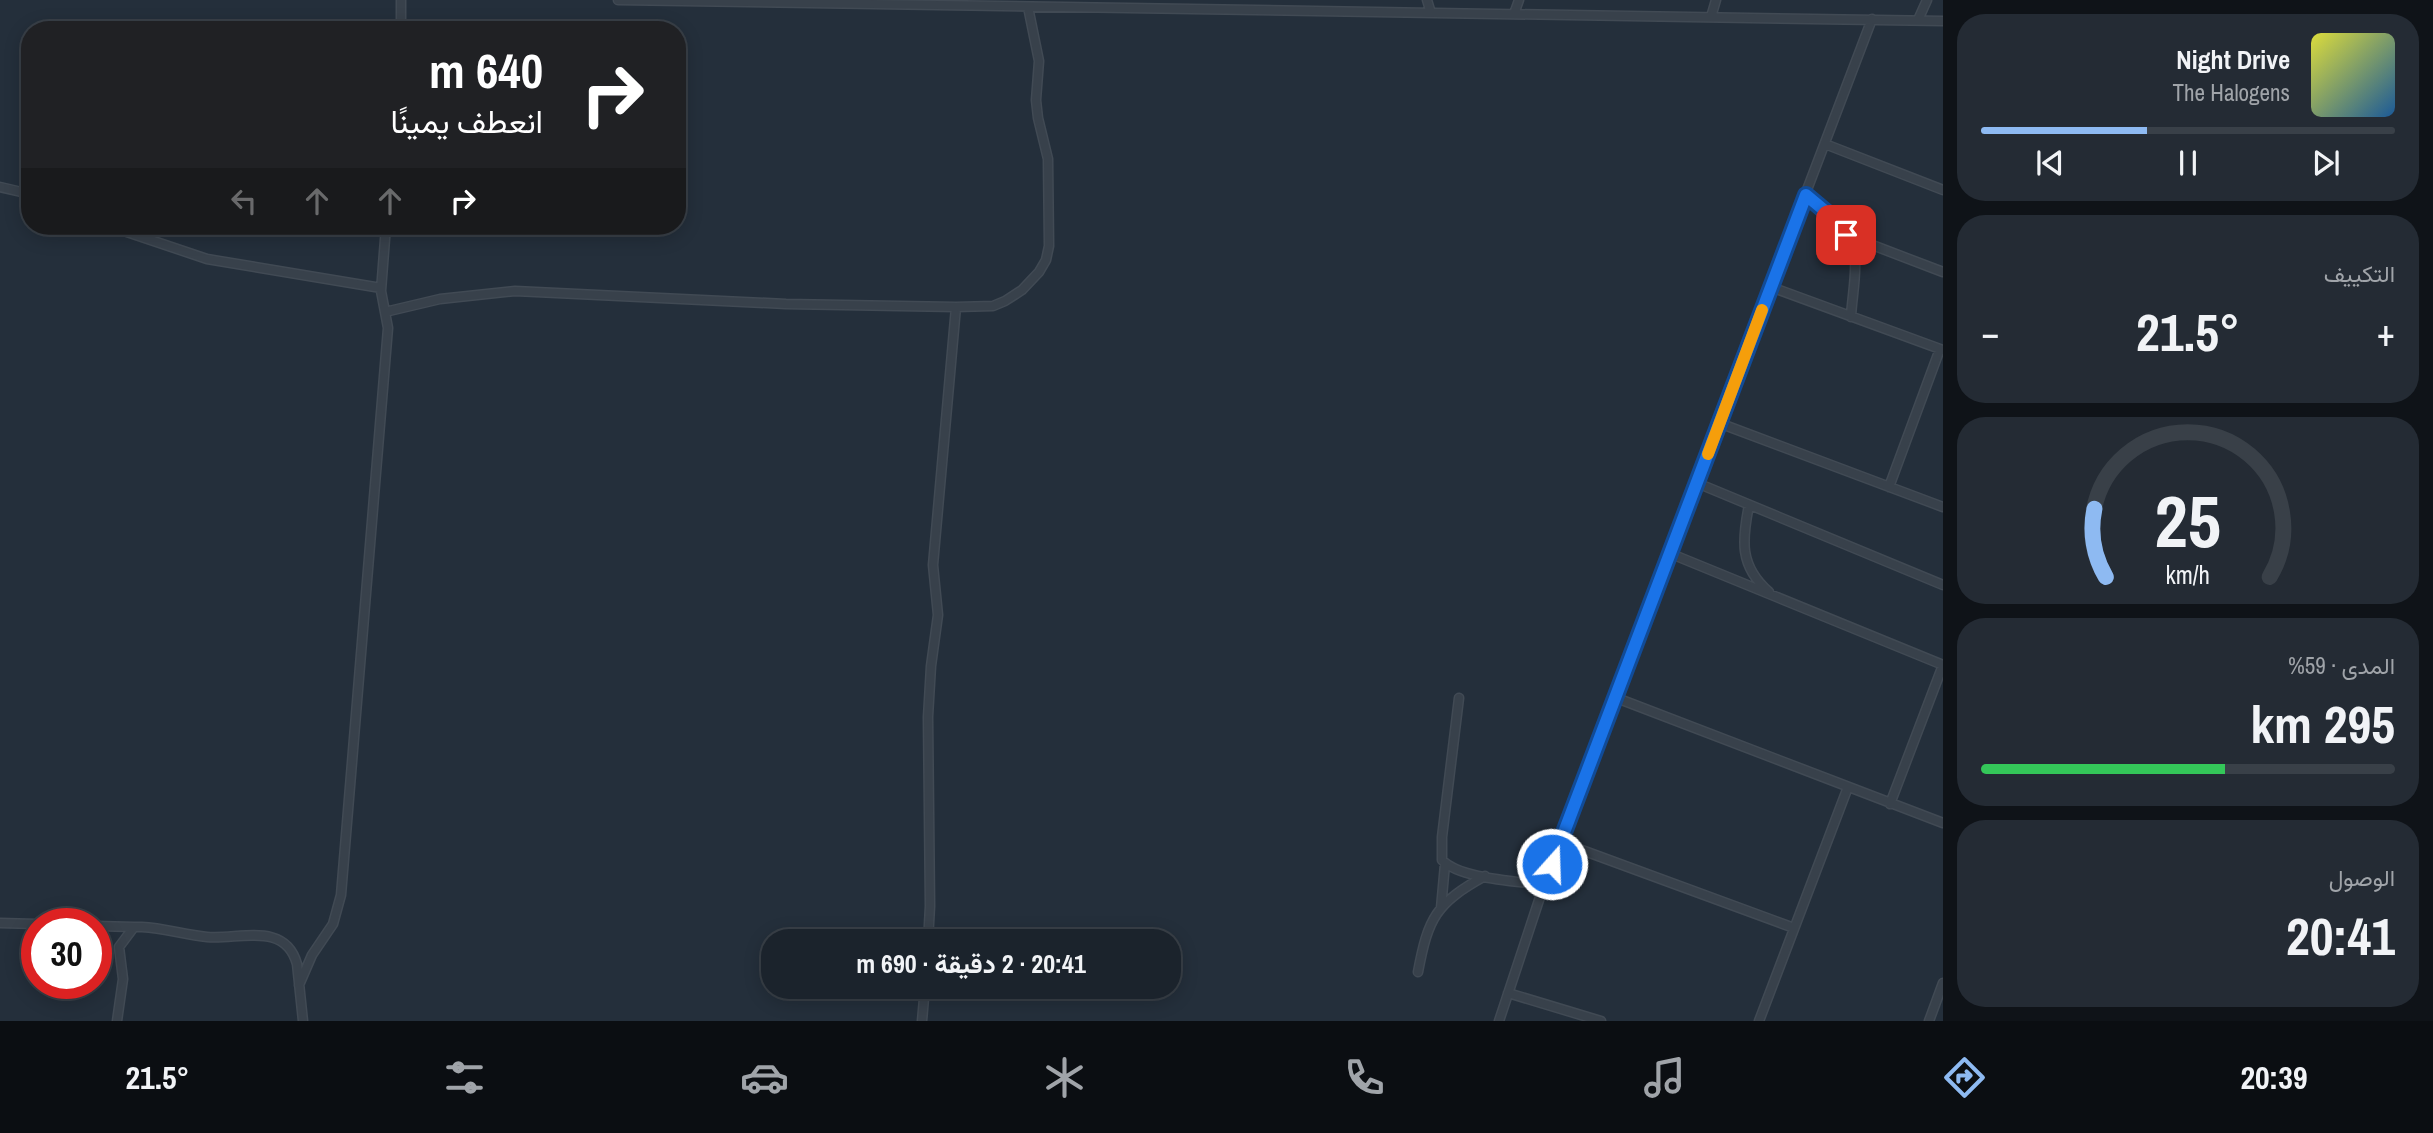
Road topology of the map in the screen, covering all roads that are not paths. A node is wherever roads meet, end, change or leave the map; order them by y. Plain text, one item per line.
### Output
1 (401, 0) edge
2 (618, 0) edge
3 (654, 0) edge
4 (1302, 0) edge
5 (1427, 0) edge
6 (1519, 0) edge
7 (1716, 0) edge
8 (1927, 0) edge
9 (798, 2) edge
10 (1090, 4) edge
11 (1166, 4) edge
12 (1028, 7) junction
13 (1307, 10) junction
14 (1431, 13) junction
15 (1514, 14) junction
16 (1711, 17) junction
17 (1872, 19) junction
18 (1918, 20) junction
19 (401, 21) edge
20 (1943, 21) edge
21 (1825, 144) junction
22 (0, 187) edge
23 (1943, 190) edge
24 (21, 192) edge
25 (1806, 195) junction
26 (135, 235) edge
27 (385, 235) edge
28 (1846, 235) junction
29 (1943, 272) edge
30 (381, 288) junction
31 (1771, 288) junction
32 (956, 307) junction
33 (385, 312) junction
34 (1851, 317) junction
35 (1941, 349) edge
36 (1719, 424) junction
37 (1697, 483) junction
38 (1889, 487) junction
39 (1749, 505) junction
40 (1943, 507) edge
41 (1669, 553) junction
42 (1943, 584) edge
43 (1774, 596) junction
44 (1943, 665) edge
45 (1933, 691) junction
46 (1943, 695) edge
47 (1614, 696) junction
48 (1459, 698) dead end
49 (1848, 788) junction
50 (1890, 804) junction
51 (1943, 823) edge
52 (1560, 842) junction
53 (1445, 864) junction
54 (1485, 876) junction
55 (1544, 886) junction
56 (1441, 908) junction
57 (0, 923) edge
58 (21, 924) edge
59 (112, 926) edge
60 (134, 927) junction
61 (1794, 928) junction
62 (929, 929) edge
63 (1418, 972) dead end
64 (1943, 983) edge
65 (299, 985) junction
66 (1508, 993) junction
67 (924, 999) edge
68 (117, 1021) edge
69 (303, 1021) edge
70 (922, 1021) edge
71 (1499, 1021) edge
72 (1601, 1021) edge
73 (1759, 1021) edge
74 (1929, 1021) edge

1 - 19 street
2 - 3 street
3 - 9 street
4 - 13 street
5 - 14 street
6 - 15 street
7 - 16 street
8 - 18 street
9 - 12 street
10 - 11 street
10 - 12 street
11 - 13 street
12 - 32 street
13 - 14 street
14 - 15 street
15 - 16 street
16 - 17 street
17 - 18 street
17 - 21 street
18 - 20 street
21 - 23 street
21 - 25 street
22 - 24 street
25 - 28 street
25 - 31 street
26 - 30 street
27 - 30 street
28 - 29 street
28 - 34 street
30 - 33 street
31 - 34 street
31 - 36 street
32 - 33 street
32 - 62 street
33 - 65 street
34 - 35 street
35 - 38 street
36 - 37 street
36 - 38 street
37 - 39 street
37 - 41 street
38 - 40 street
39 - 42 street
39 - 43 street
41 - 43 street
41 - 47 street
43 - 44 street
44 - 45 street
45 - 46 street
45 - 50 street
47 - 49 street
47 - 52 street
48 - 53 street
49 - 50 street
49 - 61 street
50 - 51 street
52 - 55 street
52 - 61 street
53 - 54 street
53 - 56 street
54 - 55 street
54 - 56 street
55 - 66 street
56 - 63 street
57 - 58 street
59 - 60 street
60 - 65 street
60 - 68 street
61 - 73 street
64 - 74 street
65 - 69 street
66 - 71 street
66 - 72 street
67 - 70 street

